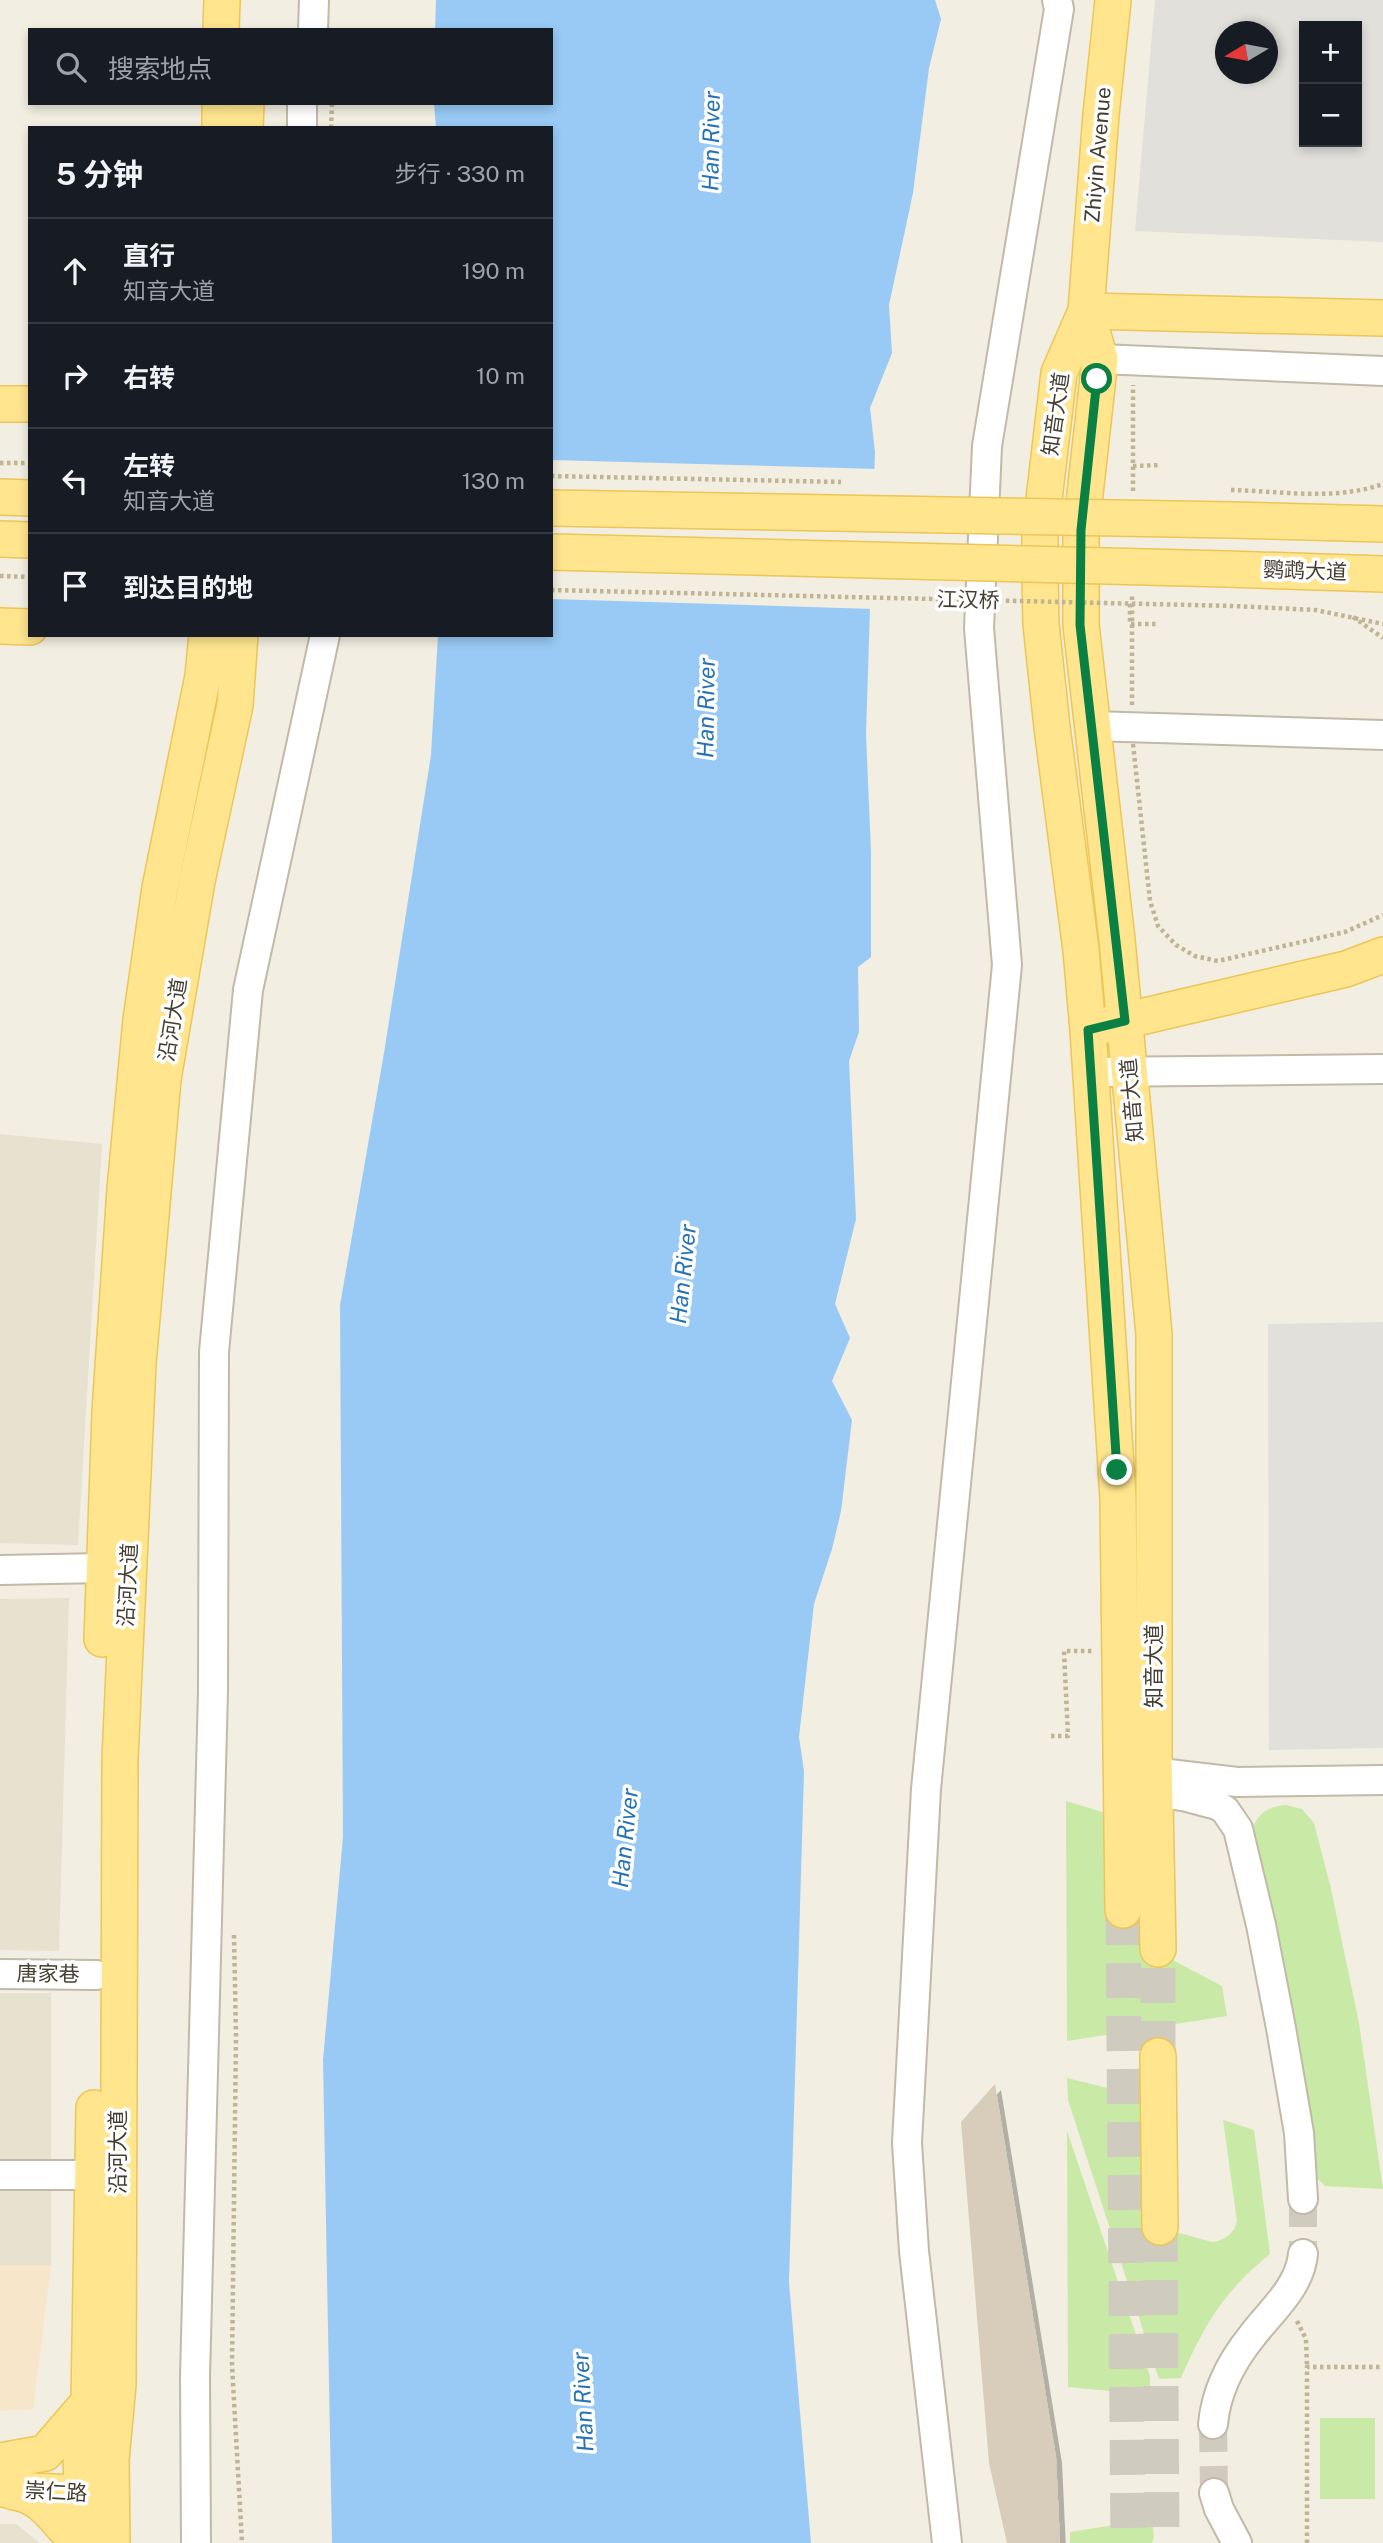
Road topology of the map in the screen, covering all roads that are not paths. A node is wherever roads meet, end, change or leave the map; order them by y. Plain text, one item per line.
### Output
1 (222, 0) edge
2 (246, 0) edge
3 (314, 0) edge
4 (1057, 0) edge
5 (1114, 0) edge
6 (221, 28) edge
7 (246, 28) edge
8 (313, 28) edge
9 (220, 105) edge
10 (246, 105) edge
11 (302, 105) edge
12 (220, 126) edge
13 (246, 126) edge
14 (302, 126) edge
15 (1086, 311) junction
16 (1383, 318) edge
17 (1100, 359) junction
18 (1383, 371) edge
19 (0, 404) edge
20 (28, 404) edge
21 (0, 498) edge
22 (28, 498) edge
23 (553, 508) edge
24 (1383, 514) edge
25 (1338, 522) junction
26 (1383, 524) edge
27 (0, 539) edge
28 (28, 540) edge
29 (553, 552) edge
30 (1227, 569) joint
31 (1339, 573) junction
32 (1383, 574) edge
33 (1383, 588) edge
34 (0, 626) edge
35 (28, 626) edge
36 (207, 637) edge
37 (240, 637) edge
38 (325, 637) edge
39 (1091, 726) junction
40 (1383, 735) edge
41 (1383, 955) edge
42 (1125, 1021) junction
43 (1088, 1030) junction
44 (1383, 1069) edge
45 (1091, 1072) junction
46 (1129, 1072) junction
47 (104, 1568) junction
48 (0, 1570) edge
49 (1138, 1780) junction
50 (1383, 1780) edge
51 (1259, 1782) junction
52 (1230, 1815) junction
53 (1123, 1910) tunnel mouth
54 (1158, 1949) tunnel mouth
55 (0, 1974) edge
56 (96, 1975) junction
57 (1158, 2056) tunnel mouth
58 (0, 2175) edge
59 (93, 2175) junction
60 (1303, 2199) tunnel mouth
61 (1160, 2227) tunnel mouth
62 (1303, 2254) tunnel mouth
63 (89, 2402) junction
64 (1213, 2424) tunnel mouth
65 (96, 2459) junction
66 (0, 2462) edge
67 (0, 2489) edge
68 (1214, 2493) tunnel mouth
69 (97, 2494) junction
70 (78, 2543) edge
71 (84, 2543) edge
72 (112, 2543) edge
73 (196, 2543) edge
74 (947, 2543) edge
75 (1237, 2543) edge

1 - 6 main road
2 - 7 main road
3 - 8 street
4 - 74 street
5 - 15 main road, Zhiyin Avenue
9 - 12 main road
10 - 13 main road
11 - 14 street
15 - 16 main road
15 - 17 main road, 知音大道
15 - 43 main road, 知音大道
17 - 18 street
17 - 39 main road, 知音大道
19 - 20 main road
21 - 22 main road
23 - 25 main road, bridge
24 - 25 main road
25 - 26 main road
27 - 28 main road
29 - 30 main road, 江汉桥, bridge
30 - 31 main road, 鹦鹉大道
31 - 32 main road, 鹦鹉大道
31 - 33 main road
34 - 35 main road
36 - 47 main road, 沿河大道
37 - 65 main road, 沿河大道
38 - 73 street
39 - 40 street
39 - 42 main road, 知音大道
41 - 42 main road
42 - 43 main road
42 - 46 main road, 知音大道
43 - 45 main road, 知音大道
44 - 46 street
45 - 46 street
45 - 49 main road, 知音大道
46 - 49 main road, 知音大道
47 - 48 street
47 - 56 main road, 沿河大道
49 - 51 street
49 - 52 street
49 - 53 main road, 知音大道
49 - 54 main road, 知音大道
50 - 51 street
51 - 52 street
52 - 60 street
55 - 56 street, 唐家巷
56 - 59 main road, 沿河大道
57 - 61 main road
58 - 59 street
59 - 63 main road, 沿河大道
62 - 64 street
63 - 65 main road, 沿河大道
63 - 66 main road
65 - 66 main road, 崇仁路
65 - 69 main road, 沿河大道
67 - 69 main road, 崇仁路
67 - 70 main road
68 - 75 street
69 - 71 main road, 沿河大道
69 - 72 main road, 沿河大道

